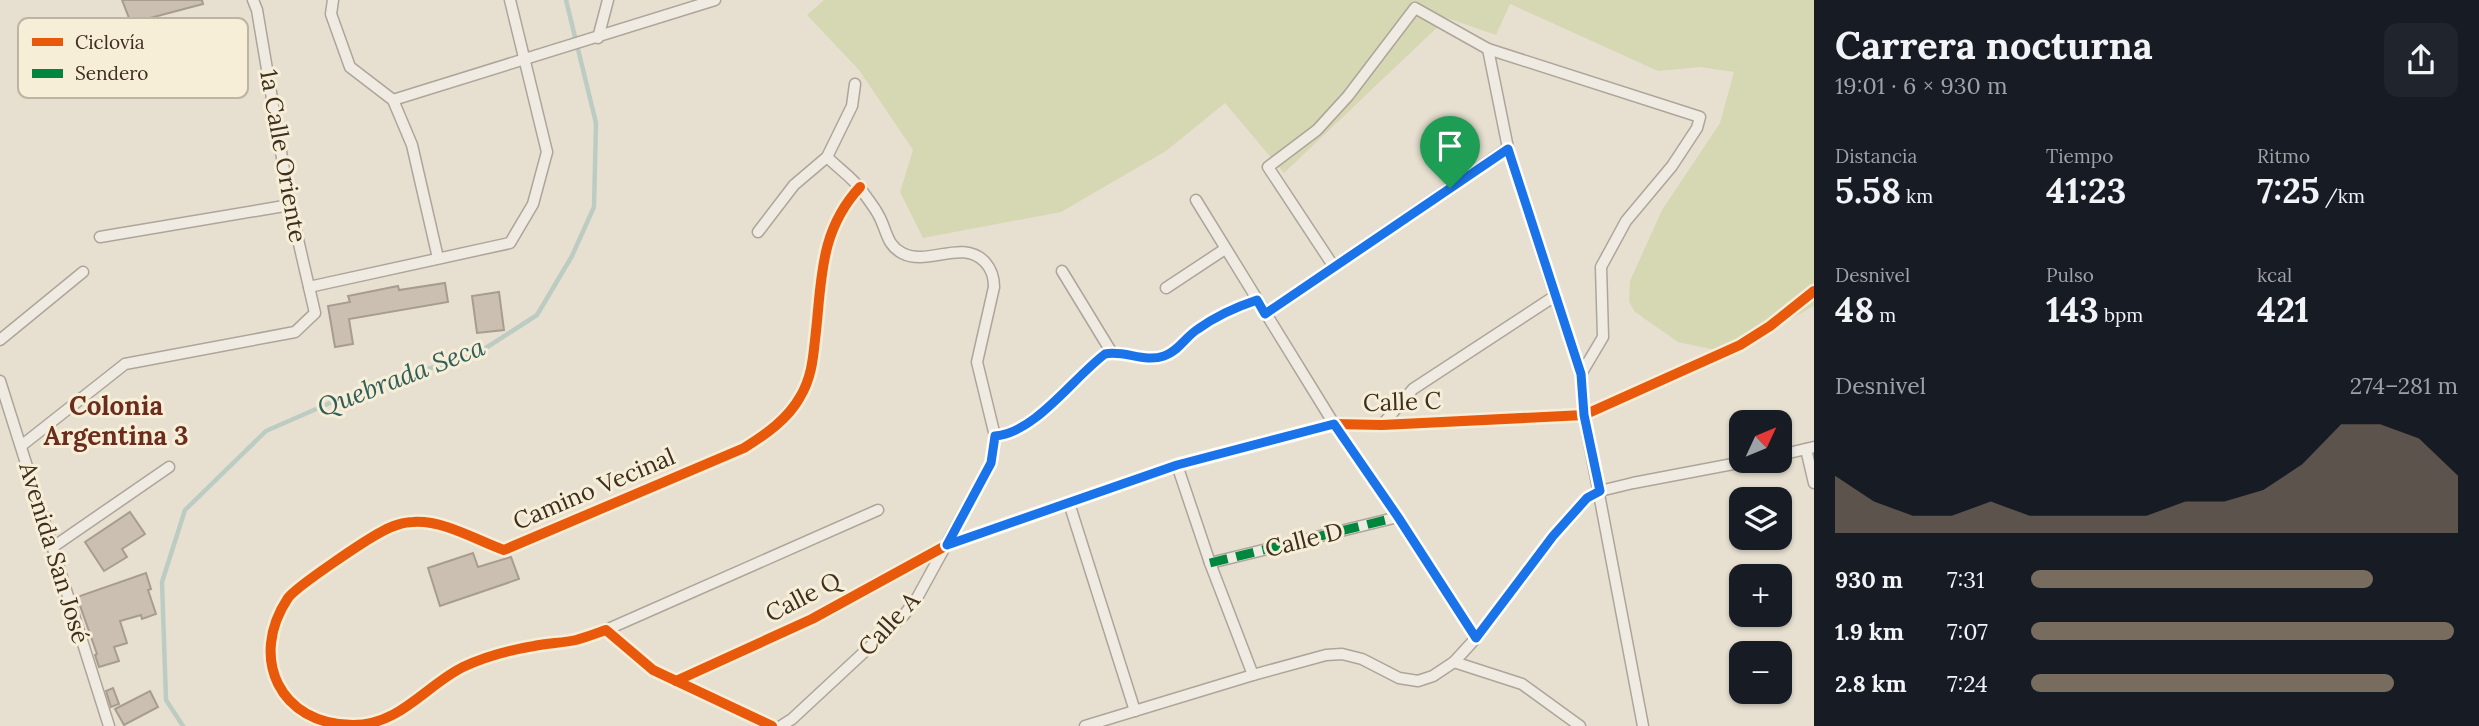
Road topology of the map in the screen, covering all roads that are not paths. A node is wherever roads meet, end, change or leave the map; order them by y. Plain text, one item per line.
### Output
1 (253, 0) edge
2 (333, 0) edge
3 (510, 0) edge
4 (608, 0) edge
5 (715, 0) edge
6 (598, 38) junction
7 (1488, 49) junction
8 (526, 60) junction
9 (855, 84) dead end
10 (393, 100) junction
11 (1508, 149) junction
12 (827, 157) junction
13 (860, 187) junction
14 (1196, 200) dead end
15 (290, 205) junction
16 (758, 232) dead end
17 (100, 237) dead end
18 (1226, 248) junction
19 (438, 258) junction
20 (1334, 267) junction
21 (1062, 271) dead end
22 (83, 272) dead end
23 (309, 287) junction
24 (1166, 288) dead end
25 (1814, 291) edge
26 (1555, 296) junction
27 (1257, 300) junction
28 (1265, 314) junction
29 (0, 340) edge
30 (1112, 353) junction
31 (1581, 374) junction
32 (0, 381) edge
33 (1584, 415) junction
34 (1334, 424) junction
35 (1382, 425) junction
36 (995, 436) junction
37 (21, 446) junction
38 (1810, 448) edge
39 (1792, 452) edge
40 (1177, 465) junction
41 (1729, 465) edge
42 (169, 467) dead end
43 (1814, 483) edge
44 (1600, 491) junction
45 (1069, 503) junction
46 (878, 510) dead end
47 (1398, 517) junction
48 (947, 545) junction
49 (53, 547) junction
50 (1210, 563) junction
51 (607, 630) junction
52 (1476, 638) junction
53 (1454, 662) junction
54 (1253, 675) junction
55 (676, 681) junction
56 (1135, 711) junction
57 (796, 723) edge
58 (108, 726) edge
59 (772, 726) edge
60 (781, 726) edge
61 (1085, 726) edge
62 (1580, 726) edge
63 (1643, 726) edge

1 - 15 street, 1a Calle Oriente
2 - 10 street
3 - 8 street
4 - 6 street
5 - 6 street
6 - 8 street
7 - 11 street
7 - 20 street
7 - 31 street
8 - 10 street
8 - 19 street
9 - 12 street
10 - 19 street
11 - 20 street
11 - 26 street
12 - 13 street
12 - 16 street
13 - 36 street
13 - 51 street, Camino Vecinal
14 - 18 street
15 - 17 street
15 - 23 street, 1a Calle Oriente
18 - 24 street
18 - 27 street
19 - 23 street
20 - 28 street
21 - 30 street
22 - 29 street
23 - 37 street, 1a Calle Oriente
25 - 33 street
26 - 31 street
26 - 35 street
27 - 28 street
27 - 30 street
28 - 34 street
30 - 36 street
31 - 33 street
32 - 37 street, Avenida San José
33 - 35 street, Calle C
33 - 44 street
34 - 35 street, Calle C
34 - 40 street, Calle C
34 - 47 street
36 - 48 street, Calle A
37 - 49 street, Avenida San José
38 - 39 street
38 - 43 street
40 - 45 street, Calle C
40 - 50 street
41 - 44 street
42 - 49 street
44 - 52 street
44 - 63 street
45 - 48 street, Calle C
45 - 56 street
46 - 51 street, Camino Vecinal
47 - 50 street, Calle D
47 - 52 street
48 - 55 street, Calle Q
48 - 57 street, Calle A
49 - 58 street, Avenida San José
50 - 54 street
51 - 55 street
52 - 53 street
53 - 54 street
53 - 62 street
54 - 56 street
55 - 59 street
56 - 61 street
57 - 60 street

